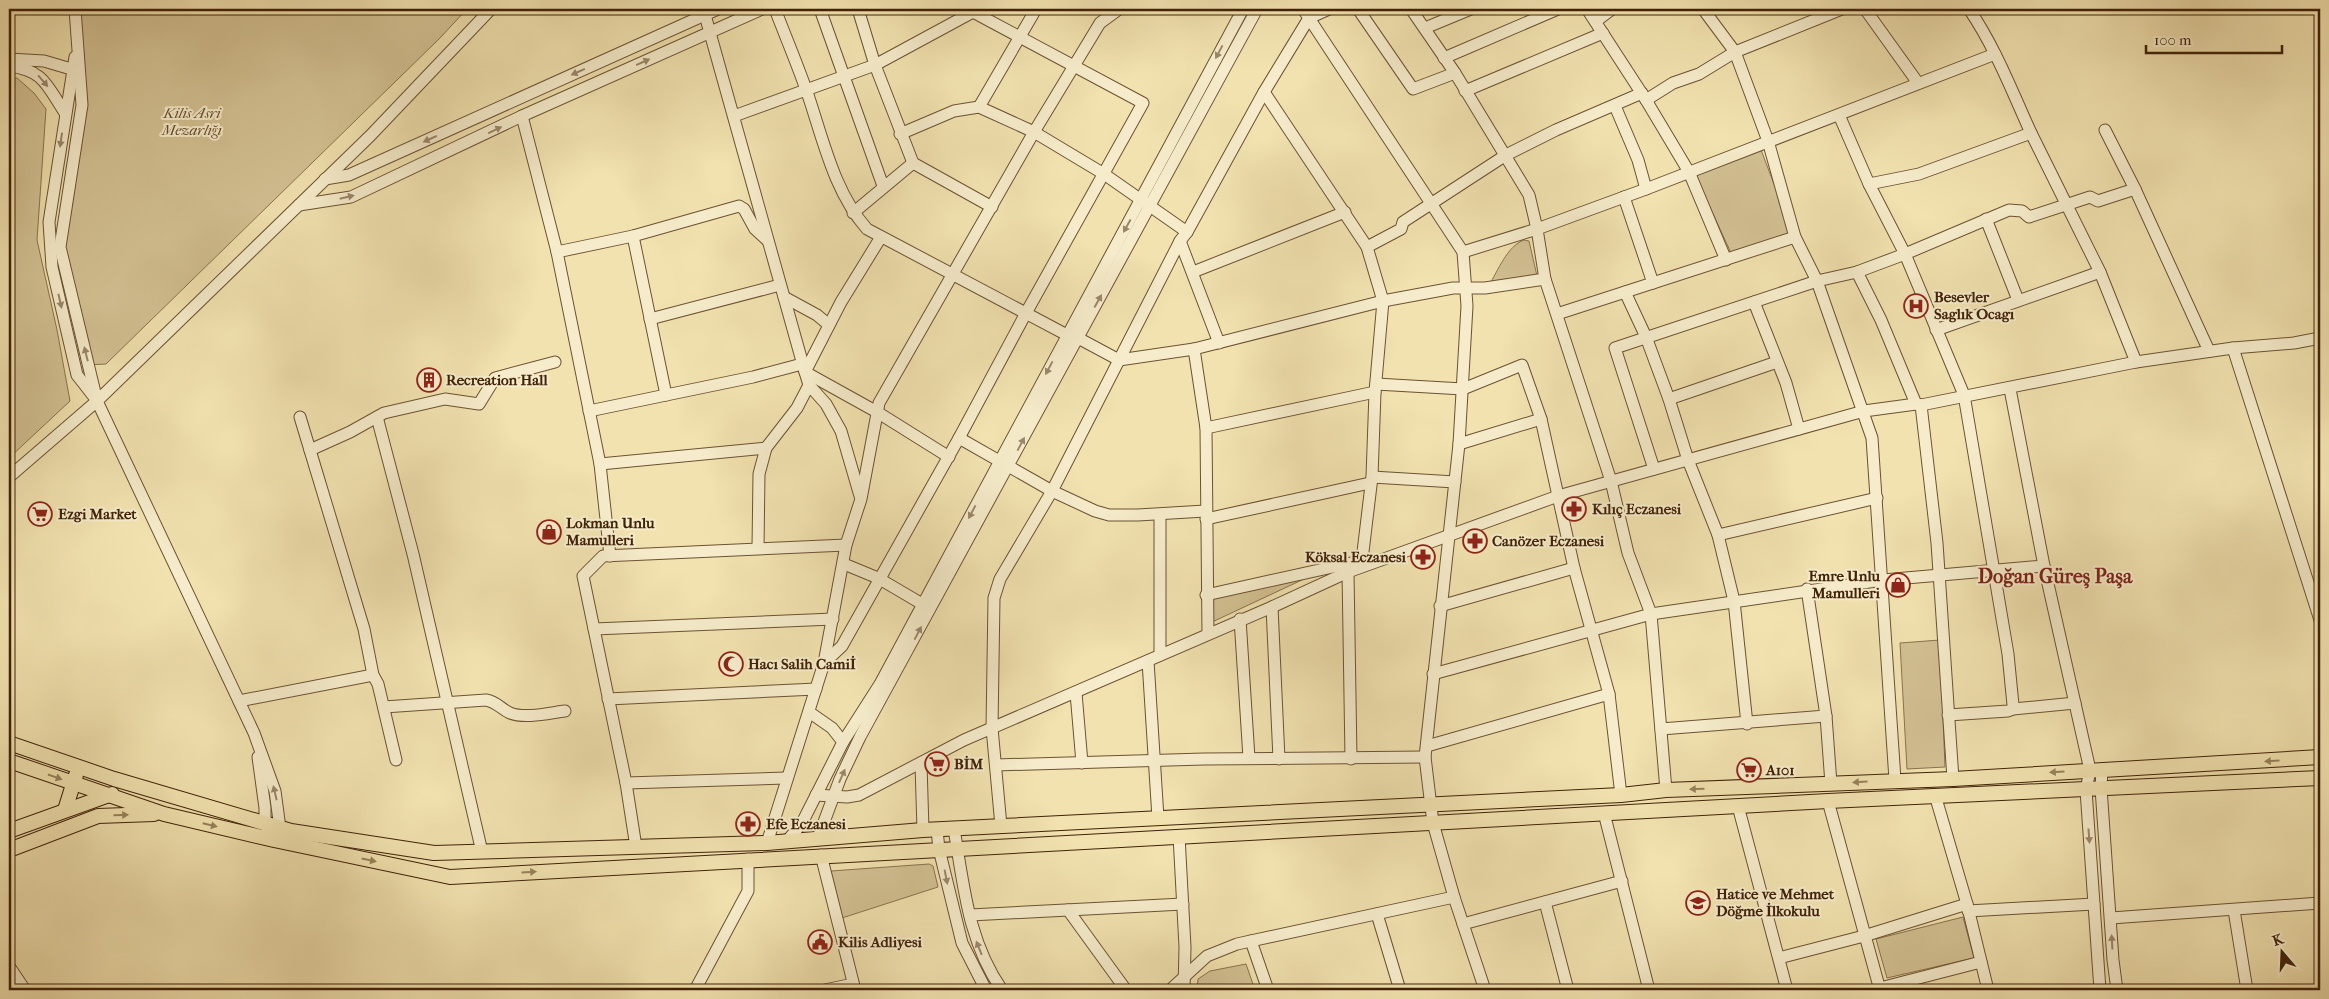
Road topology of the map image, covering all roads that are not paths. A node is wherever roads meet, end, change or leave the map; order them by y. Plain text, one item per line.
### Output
1 (75, 9) edge
2 (491, 9) edge
3 (718, 9) edge
4 (762, 9) edge
5 (775, 9) edge
6 (820, 9) edge
7 (858, 9) edge
8 (1036, 9) edge
9 (1119, 9) edge
10 (1243, 9) edge
11 (1257, 9) edge
12 (1329, 9) edge
13 (1358, 9) edge
14 (1411, 9) edge
15 (1471, 9) edge
16 (1558, 9) edge
17 (1587, 9) edge
18 (1612, 9) edge
19 (1703, 9) edge
20 (1842, 9) edge
21 (1865, 9) edge
22 (1969, 9) edge
23 (972, 10) edge
24 (1306, 13) edge
25 (705, 15) junction
26 (1596, 22) junction
27 (1425, 28) junction
28 (711, 31) junction
29 (1603, 33) junction
30 (1020, 37) junction
31 (1736, 52) junction
32 (1995, 54) junction
33 (1444, 58) junction
34 (9, 59) edge
35 (875, 65) junction
36 (1074, 65) junction
37 (9, 66) edge
38 (76, 71) junction
39 (1454, 73) junction
40 (842, 76) junction
41 (1918, 83) junction
42 (806, 90) junction
43 (1264, 92) junction
44 (1465, 92) junction
45 (1644, 97) junction
46 (1616, 106) junction
47 (979, 107) junction
48 (65, 113) junction
49 (1839, 115) junction
50 (522, 116) junction
51 (734, 116) junction
52 (2105, 130) dead end
53 (1034, 132) junction
54 (2031, 133) junction
55 (900, 134) junction
56 (1768, 141) junction
57 (1506, 155) junction
58 (913, 163) junction
59 (1690, 172) junction
60 (1104, 174) junction
61 (325, 179) junction
62 (1869, 184) junction
63 (882, 186) junction
64 (1646, 189) junction
65 (2135, 190) junction
66 (1624, 197) junction
67 (299, 204) junction
68 (1146, 204) junction
69 (2067, 204) junction
70 (1431, 205) junction
71 (992, 207) junction
72 (1345, 212) junction
73 (853, 213) junction
74 (1986, 219) junction
75 (1537, 229) junction
76 (633, 236) junction
77 (881, 237) junction
78 (1184, 237) junction
79 (1795, 237) junction
80 (767, 240) junction
81 (1367, 247) junction
82 (557, 252) junction
83 (1463, 252) junction
84 (1905, 254) junction
85 (1726, 260) junction
86 (1193, 272) junction
87 (1857, 272) junction
88 (2100, 272) junction
89 (953, 273) junction
90 (1545, 279) junction
91 (1817, 281) junction
92 (1653, 283) junction
93 (780, 285) junction
94 (1467, 289) junction
95 (1625, 292) junction
96 (784, 298) junction
97 (2018, 300) junction
98 (1384, 301) junction
99 (1754, 302) junction
100 (1026, 313) junction
101 (1557, 314) junction
102 (650, 319) junction
103 (829, 325) junction
104 (1936, 330) junction
105 (1072, 337) junction
106 (1646, 337) junction
107 (2320, 338) edge
108 (1219, 343) junction
109 (2233, 348) junction
110 (1194, 350) junction
111 (2209, 351) junction
112 (1119, 360) junction
113 (555, 362) dead end
114 (1777, 362) junction
115 (2136, 362) junction
116 (803, 368) junction
117 (809, 384) junction
118 (1376, 388) junction
119 (1463, 389) junction
120 (2010, 389) junction
121 (1964, 395) junction
122 (666, 396) junction
123 (1669, 398) junction
124 (97, 401) junction
125 (1919, 404) junction
126 (590, 411) junction
127 (1864, 411) junction
128 (877, 412) junction
129 (300, 417) dead end
130 (378, 417) junction
131 (1541, 419) junction
132 (1206, 428) junction
133 (1799, 429) junction
134 (960, 438) junction
135 (1460, 444) junction
136 (766, 448) junction
137 (310, 450) junction
138 (949, 457) junction
139 (1688, 460) junction
140 (1005, 463) junction
141 (600, 464) junction
142 (1654, 469) junction
143 (9, 477) edge
144 (1371, 480) junction
145 (1611, 481) junction
146 (1455, 482) junction
147 (1052, 491) junction
148 (1558, 496) junction
149 (861, 498) junction
150 (1877, 498) junction
151 (1160, 515) junction
152 (1206, 515) junction
153 (1450, 534) junction
154 (1718, 535) junction
155 (846, 545) junction
156 (758, 548) junction
157 (610, 556) junction
158 (1362, 560) junction
159 (844, 564) junction
160 (2044, 566) junction
161 (1574, 568) junction
162 (1994, 570) junction
163 (1348, 572) junction
164 (1940, 574) junction
165 (878, 578) junction
166 (1883, 580) junction
167 (1807, 589) junction
168 (2316, 594) edge
169 (1206, 595) junction
170 (1734, 601) junction
171 (926, 606) junction
172 (1440, 606) junction
173 (1272, 607) junction
174 (1652, 614) junction
175 (833, 619) junction
176 (1240, 620) junction
177 (2320, 620) edge
178 (594, 629) junction
179 (1590, 632) junction
180 (1208, 634) junction
181 (1160, 654) junction
182 (1148, 661) junction
183 (824, 663) junction
184 (1433, 674) junction
185 (373, 675) junction
186 (816, 689) junction
187 (1076, 693) junction
188 (1609, 694) junction
189 (608, 699) junction
190 (239, 701) junction
191 (2075, 703) junction
192 (448, 704) junction
193 (384, 706) junction
194 (2013, 709) junction
195 (565, 711) dead end
196 (809, 712) junction
197 (1948, 715) junction
198 (1826, 716) junction
199 (1747, 724) junction
200 (992, 728) junction
201 (1661, 729) junction
202 (254, 733) junction
203 (843, 742) junction
204 (9, 743) edge
205 (1426, 751) junction
206 (2320, 757) edge
207 (1249, 758) junction
208 (1279, 759) junction
209 (1351, 759) junction
210 (396, 760) dead end
211 (9, 761) edge
212 (1156, 761) junction
213 (1082, 763) junction
214 (921, 764) junction
215 (996, 765) junction
216 (79, 767) junction
217 (2096, 770) junction
218 (786, 778) junction
219 (2320, 778) edge
220 (1953, 779) junction
221 (1895, 780) junction
222 (74, 783) junction
223 (626, 783) junction
224 (130, 784) junction
225 (1831, 784) junction
226 (2101, 788) junction
227 (1666, 790) junction
228 (2086, 790) junction
229 (816, 795) junction
230 (1620, 795) junction
231 (1935, 795) junction
232 (109, 796) junction
233 (833, 796) junction
234 (1828, 801) junction
235 (1432, 804) junction
236 (1738, 806) junction
237 (65, 810) junction
238 (1604, 813) junction
239 (164, 814) junction
240 (1158, 818) junction
241 (91, 819) junction
242 (1433, 822) junction
243 (265, 823) junction
244 (1001, 826) junction
245 (954, 829) junction
246 (923, 830) junction
247 (937, 830) junction
248 (9, 832) edge
249 (277, 834) junction
250 (1179, 836) junction
251 (818, 838) junction
252 (788, 840) junction
253 (767, 843) junction
254 (23, 844) junction
255 (636, 847) junction
256 (958, 848) junction
257 (939, 849) junction
258 (9, 850) edge
259 (482, 852) junction
260 (821, 855) junction
261 (748, 860) junction
262 (1622, 881) junction
263 (1454, 897) junction
264 (1546, 902) junction
265 (2320, 902) edge
266 (1183, 904) junction
267 (2094, 904) junction
268 (1968, 908) junction
269 (1068, 910) junction
270 (2234, 910) junction
271 (1377, 914) junction
272 (970, 915) junction
273 (2111, 918) junction
274 (1463, 924) junction
275 (1864, 936) junction
276 (1251, 941) junction
277 (1779, 958) junction
278 (1981, 962) junction
279 (9, 966) edge
280 (1183, 985) edge
281 (854, 987) edge
282 (1880, 989) edge
283 (25, 990) edge
284 (695, 990) edge
285 (825, 990) edge
286 (986, 990) edge
287 (1002, 990) edge
288 (1126, 990) edge
289 (1170, 990) edge
290 (1268, 990) edge
291 (1400, 990) edge
292 (1485, 990) edge
293 (1568, 990) edge
294 (1649, 990) edge
295 (1787, 990) edge
296 (1988, 990) edge
297 (2100, 990) edge
298 (2117, 990) edge
299 (2247, 990) edge

1 - 38 street
2 - 61 street
3 - 25 street
4 - 28 street
5 - 42 street
6 - 40 street
7 - 35 street
8 - 30 street
9 - 36 street
10 -> 68 street
11 - 68 street
12 - 24 street
13 - 39 street
14 - 27 street
15 - 27 street
16 - 33 street
17 - 26 street
18 - 26 street
19 - 31 street
20 - 31 street
21 - 41 street
22 - 32 street
23 - 30 street
23 - 35 street
24 - 43 street
24 - 70 street
25 - 28 street
25 -> 61 street
26 - 29 street
27 - 33 street
50 -> 28 street
28 - 51 street
29 - 44 street
29 - 45 street
30 - 36 street
30 - 47 street
31 - 45 street
31 - 56 street
32 - 41 street
32 - 54 street
33 - 39 street
34 - 38 street
35 - 40 street
35 - 55 street
36 - 53 street
36 - 60 street
37 -> 48 street
38 - 48 street
124 -> 38 street
39 - 44 street
40 - 42 street
40 - 63 street
41 - 49 street
42 - 51 street
42 - 73 street
43 - 72 street
43 - 78 street
44 - 57 street
45 - 46 street
45 - 59 street
46 - 57 street
46 - 64 street
47 - 53 street
47 - 55 street
48 -> 124 street
49 - 56 street
49 - 62 street
67 -> 50 street
50 - 82 street
51 - 80 street
52 - 65 street
53 - 60 street
53 - 71 street
54 - 62 street
54 - 69 street
55 - 58 street
56 - 59 street
56 - 79 street
57 - 70 street
57 - 75 street
58 - 63 street
58 - 71 street
59 - 64 street
59 - 85 street
60 - 68 street
60 - 100 street
61 - 67 street
62 - 84 street
63 - 73 street
64 - 66 street
65 - 69 street
65 - 111 street
66 - 75 street
66 - 92 street
67 - 124 street
68 - 78 street
68 - 105 street
69 - 74 street
69 - 88 street
70 - 81 street
70 - 83 street
71 - 89 street
72 - 81 street
72 - 86 street
73 - 77 street
74 - 84 street
74 - 97 street
75 - 83 street
75 - 90 street
76 - 80 street
76 - 82 street
76 - 102 street
77 - 89 street
77 - 103 street
78 - 86 street
78 - 112 street
79 - 85 street
79 - 91 street
80 - 93 street
81 - 98 street
82 - 126 street
83 - 94 street
84 - 87 street
84 - 104 street
85 - 92 street
86 - 108 street
87 - 91 street
87 - 125 street
88 - 97 street
88 - 115 street
89 - 100 street
89 - 128 street
90 - 94 street
90 - 101 street
91 - 99 street
91 - 127 street
92 - 95 street
93 - 96 street
93 - 102 street
94 - 98 street
94 - 119 street
95 - 101 street
95 - 106 street
96 - 103 street
96 - 116 street
97 - 104 street
98 - 108 street
98 - 118 street
99 - 106 street
99 - 114 street
100 - 105 street
100 - 134 street
101 - 145 street
102 - 122 street
103 - 116 street
104 - 121 street
105 - 112 street
105 - 140 street
106 - 123 street
106 - 142 street
107 - 109 street
108 - 110 street
109 - 111 street
109 - 168 street
110 - 112 street
110 - 132 street
111 - 115 street
112 - 147 street
113 - 130 street
114 - 123 street
114 - 133 street
115 - 120 street
116 - 117 street
116 - 122 street
116 - 128 street
117 - 136 street
117 - 149 street
118 - 119 street
118 - 132 street
118 - 144 street
119 - 131 street
119 - 135 street
120 - 121 street
120 - 160 street
121 - 125 street
121 - 162 street
122 - 126 street
123 - 139 street
124 - 143 street
124 - 190 street
125 - 127 street
125 - 164 street
126 - 141 street
127 - 133 street
127 - 150 street
128 - 138 street
128 - 149 street
129 - 137 street
130 - 137 street
130 - 192 street
131 - 135 street
131 - 148 street
132 - 152 street
133 - 139 street
134 - 138 street
134 - 140 street
135 - 146 street
136 - 141 street
136 - 156 street
137 - 185 street
138 - 165 street
139 - 142 street
139 - 154 street
140 - 147 street
140 - 171 street
141 - 157 street
142 - 145 street
144 - 146 street
144 - 152 street
144 - 158 street
145 - 148 street
145 - 174 street
146 - 153 street
147 - 151 street
147 - 200 street
148 - 153 street
148 - 161 street
149 - 155 street
150 - 154 street
150 - 166 street
151 - 152 street
151 - 181 street
152 - 169 street
153 - 163 street
153 - 172 street
154 - 170 street
155 - 156 street
155 - 159 street
156 - 157 street
157 - 178 street
158 - 163 street
158 - 169 street
159 - 165 street
159 - 175 street
160 - 162 street
160 - 191 street
161 - 172 street
161 - 179 street
162 - 164 street
162 - 194 street
163 - 173 street
163 - 209 street
164 - 166 street
164 - 197 street
165 - 171 street
165 - 183 street
166 - 167 street
166 - 221 street
167 - 170 street
167 - 198 street
168 - 177 street
169 - 180 street
170 - 174 street
170 - 199 street
171 - 203 street
233 -> 171 street
172 - 184 street
173 - 176 street
173 - 208 street
174 - 179 street
174 - 201 street
175 - 178 street
175 - 183 street
176 - 180 street
176 - 207 street
178 - 189 street
179 - 184 street
179 - 188 street
180 - 181 street
181 - 182 street
182 - 187 street
182 - 212 street
183 - 186 street
184 - 205 street
185 - 190 street
185 - 193 street
186 - 189 street
186 - 196 street
187 - 200 street
187 - 213 street
188 - 205 street
188 - 230 street
189 - 223 street
190 - 202 street
191 - 194 street
191 - 217 street
192 - 193 street
192 - 195 street
192 - 259 street
193 - 210 street
194 - 197 street
196 - 203 street
196 - 218 street
197 - 220 street
198 - 199 street
198 - 225 street
199 - 201 street
200 - 214 street
200 - 215 street
201 - 227 street
202 - 243 street
249 -> 202 street
203 - 229 street
204 - 216 main road
205 - 209 street
205 - 235 street
206 -> 217 main road
207 - 208 street
207 - 212 street
208 - 209 street
211 -> 222 main road
212 - 213 street
212 - 240 street
213 - 215 street
214 - 233 street
214 - 246 street
215 - 244 street
216 - 222 main road
216 - 224 main road
217 -> 220 main road
217 - 226 street
217 - 228 street
218 - 223 street
218 - 253 street
219 - 226 main road
220 - 221 main road
221 -> 225 main road
222 - 232 main road
222 - 237 main road
223 - 255 street
224 - 232 main road
224 - 243 main road
225 -> 227 main road
226 - 228 main road
226 - 273 street
227 - 230 main road
228 - 231 main road
228 -> 267 street
229 - 233 street
229 - 252 street
230 - 235 main road
231 - 234 main road
231 - 268 street
232 - 237 main road
232 - 239 main road
232 - 241 main road
233 - 251 street
234 - 236 main road
234 - 275 street
235 - 240 main road
235 - 242 street
236 - 238 main road
236 - 277 street
237 - 248 main road
238 - 242 main road
238 - 262 street
241 -> 239 main road
239 -> 249 main road
240 - 244 main road
241 - 254 main road
242 - 250 main road
242 - 263 street
243 - 249 main road
244 - 245 main road
245 - 247 main road
245 - 256 street
246 - 247 main road
246 - 251 main road
247 - 257 street
248 - 254 street
249 - 259 main road
249 -> 261 main road
250 - 256 main road
250 - 266 street
251 - 252 main road
252 - 253 main road
253 - 255 main road
254 - 258 main road
255 - 259 main road
256 - 257 main road
256 - 272 street
257 - 260 main road
257 -> 286 street
260 - 261 main road
260 - 281 street
261 - 284 street
262 - 264 street
262 - 294 street
263 - 271 street
263 - 274 street
264 - 274 street
264 - 293 street
265 - 270 street
266 - 269 street
266 - 280 street
267 - 268 street
267 - 297 street
268 - 275 street
268 - 278 street
269 - 272 street
269 - 288 street
270 - 273 street
270 - 299 street
271 - 276 street
271 - 291 street
287 -> 272 street
298 -> 273 street
274 - 292 street
275 - 277 street
275 - 282 street
276 - 280 street
276 - 290 street
277 - 295 street
278 - 282 street
278 - 296 street
279 - 283 street
280 - 289 street
281 - 285 street

